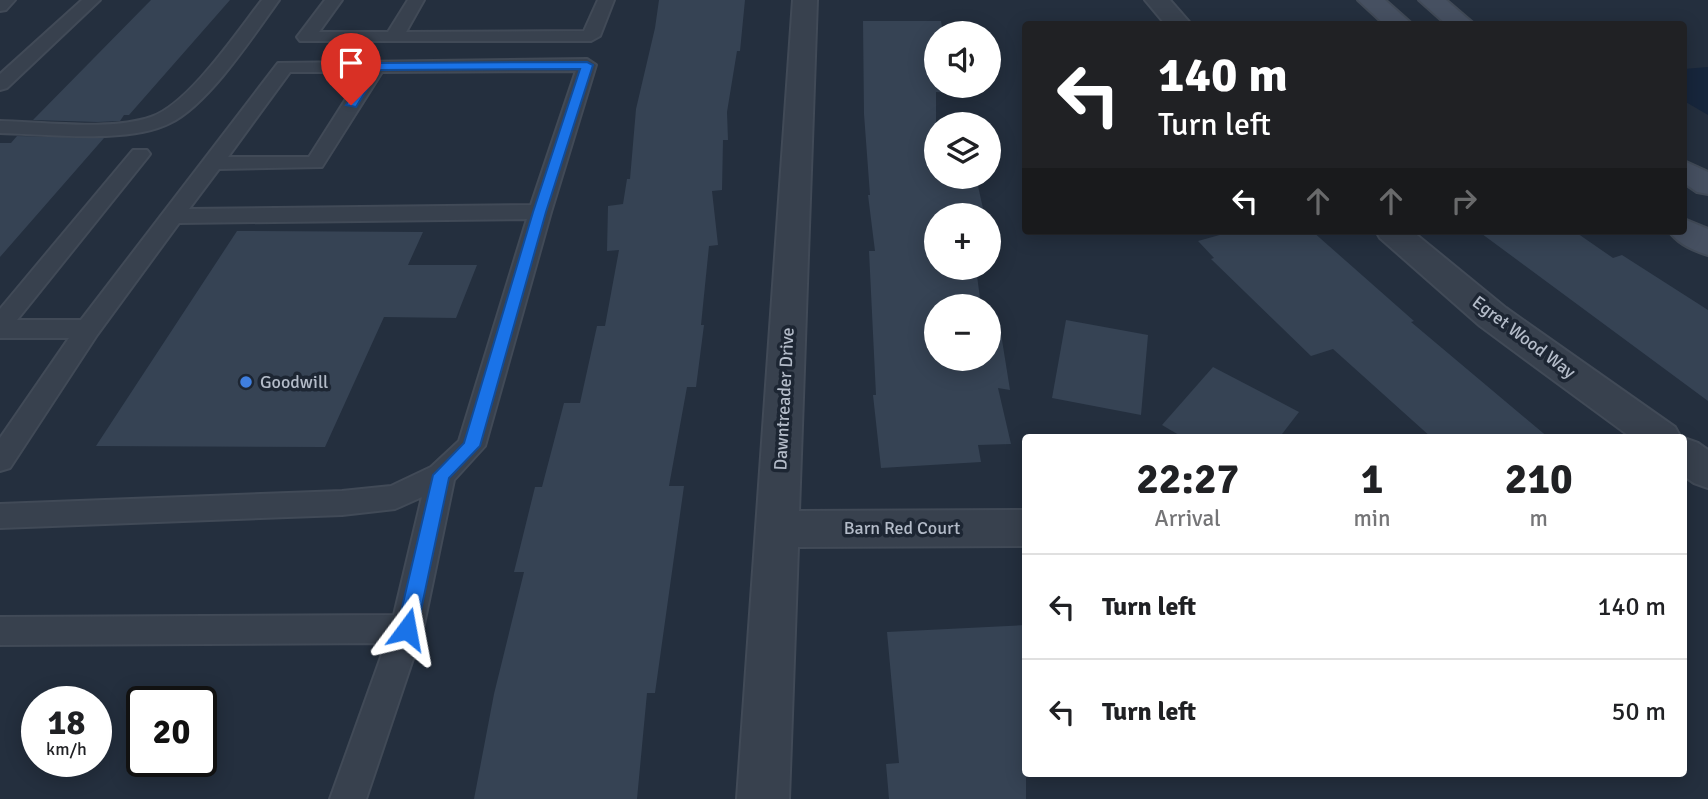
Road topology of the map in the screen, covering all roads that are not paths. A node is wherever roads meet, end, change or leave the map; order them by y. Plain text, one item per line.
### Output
1 (7, 0) edge
2 (92, 0) edge
3 (271, 0) edge
4 (334, 0) edge
5 (416, 0) edge
6 (606, 0) edge
7 (805, 0) edge
8 (827, 0) edge
9 (1157, 0) edge
10 (1370, 0) edge
11 (1431, 0) edge
12 (0, 6) edge
13 (1175, 21) edge
14 (1395, 21) edge
15 (1457, 21) edge
16 (306, 37) junction
17 (394, 37) junction
18 (376, 66) junction
19 (285, 67) junction
20 (0, 84) edge
21 (0, 127) edge
22 (140, 154) dead end
23 (213, 163) junction
24 (1687, 172) edge
25 (1708, 185) edge
26 (540, 212) junction
27 (173, 216) junction
28 (1687, 231) edge
29 (1397, 235) edge
30 (1708, 244) edge
31 (0, 327) edge
32 (88, 329) junction
33 (1655, 434) edge
34 (1687, 456) edge
35 (0, 460) edge
36 (1708, 472) edge
37 (441, 475) junction
38 (0, 516) edge
39 (1022, 528) edge
40 (778, 529) junction
41 (407, 629) junction
42 (0, 631) edge
43 (348, 799) edge
44 (763, 799) edge

1 - 12 lane
2 - 20 lane
3 - 21 lane
4 - 16 lane
5 - 17 lane
6 - 17 lane
7 - 8 street
7 - 40 street, Dawntreader Drive
9 - 13 street
10 - 14 main road
11 - 15 main road
16 - 17 lane
16 - 19 lane
18 - 19 lane
18 - 23 lane
18 - 26 lane
19 - 23 lane
22 - 31 lane
23 - 27 lane
24 - 25 main road
26 - 27 lane
26 - 37 lane
27 - 32 lane
28 - 30 main road
29 - 33 street, Egret Wood Way
31 - 32 lane
32 - 35 lane
34 - 36 street
37 - 38 lane
37 - 41 lane
39 - 40 street, Barn Red Court
40 - 44 street, Dawntreader Drive
41 - 42 lane
41 - 43 lane

